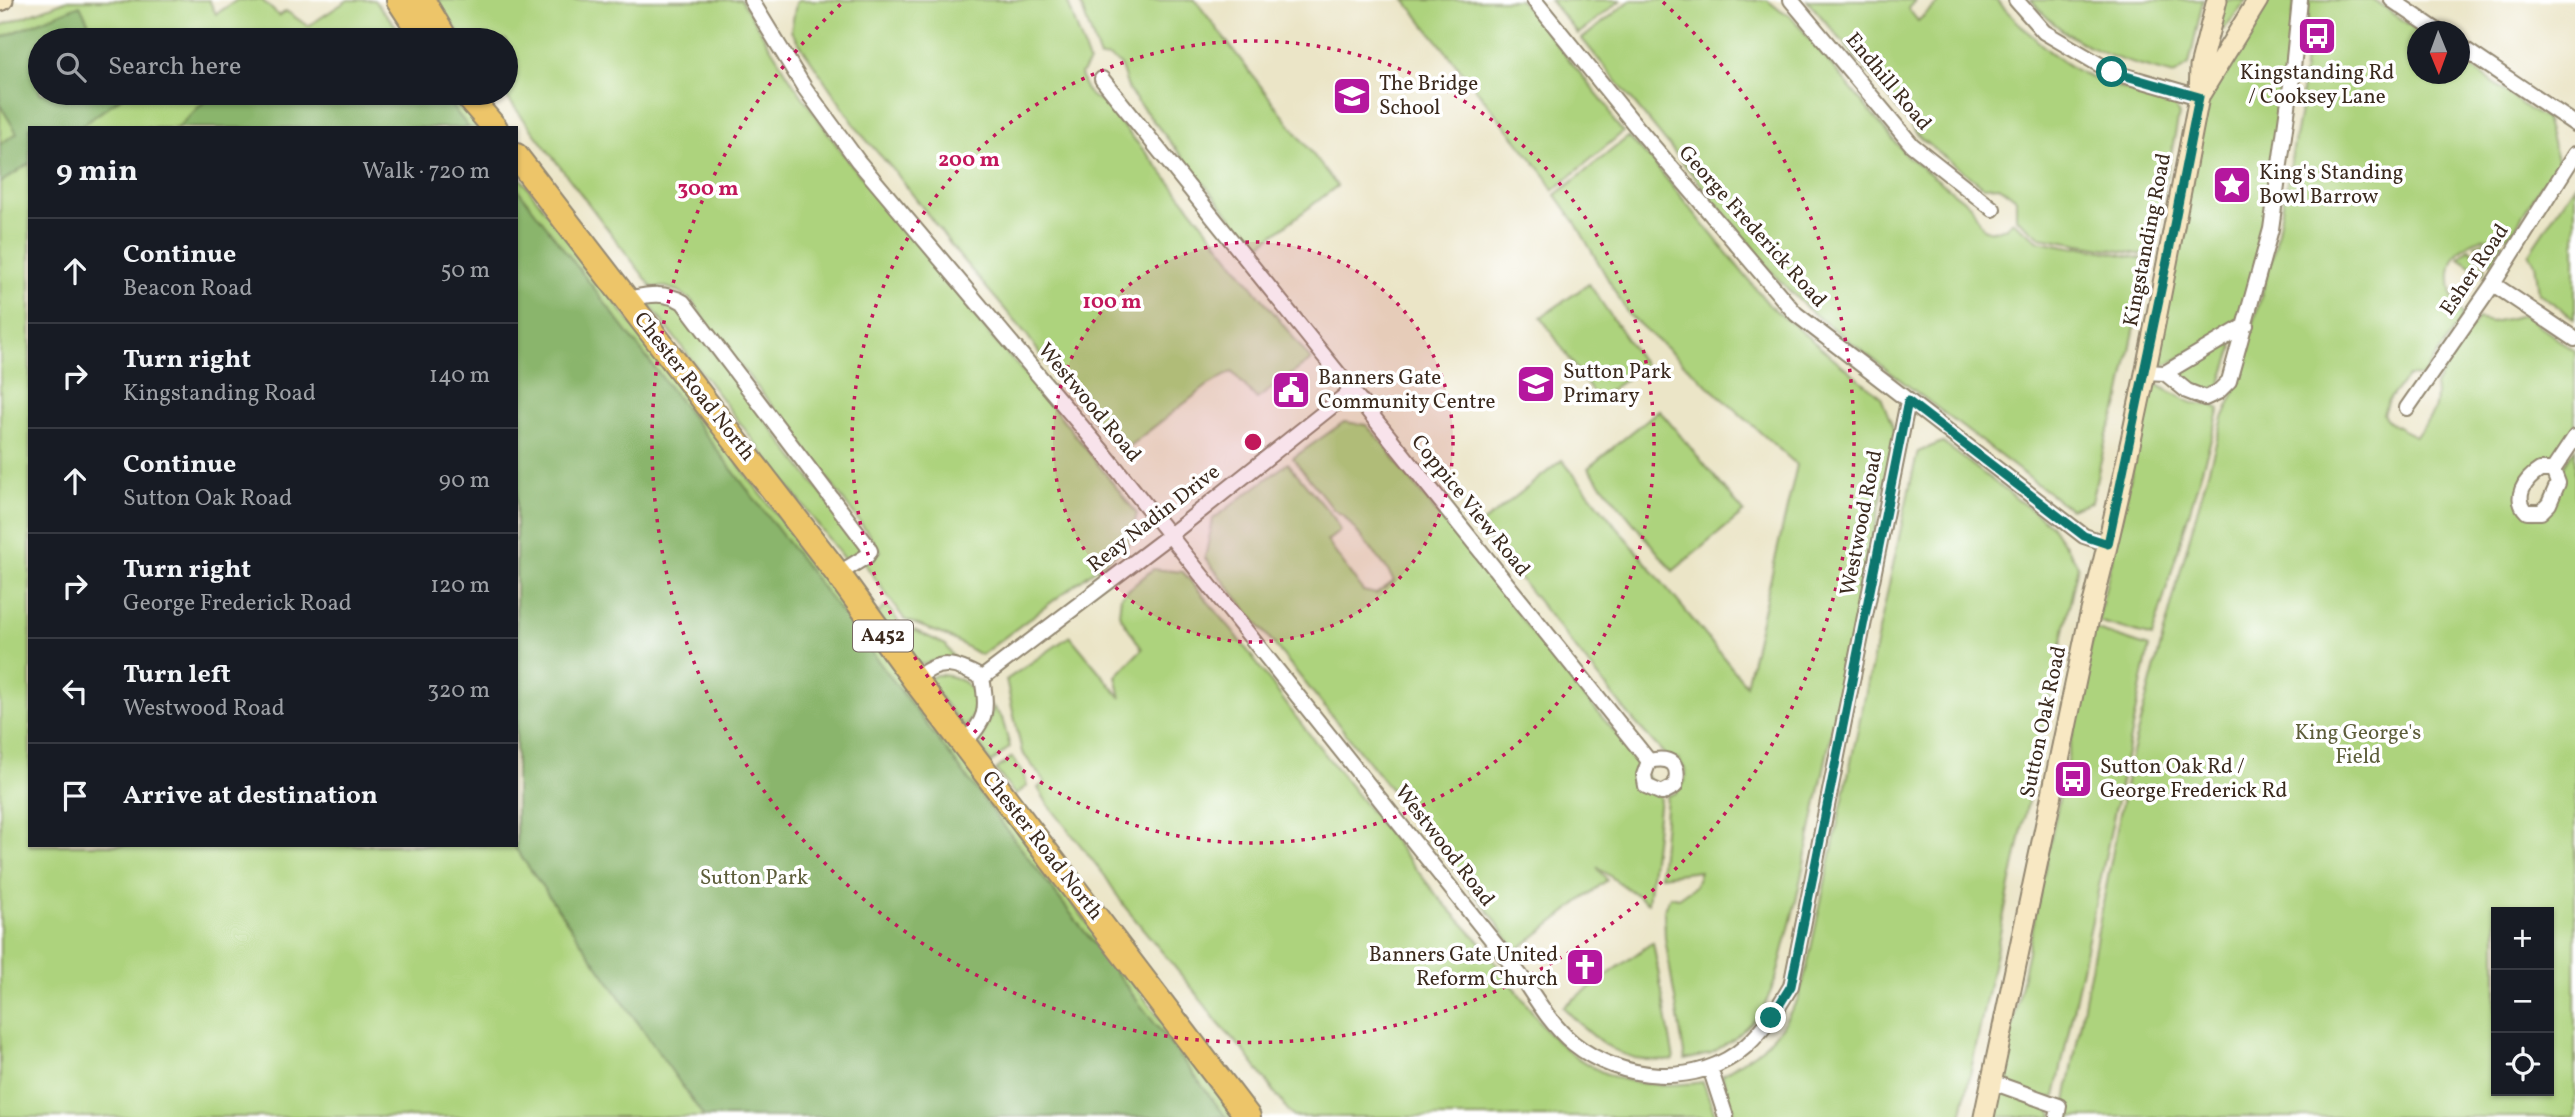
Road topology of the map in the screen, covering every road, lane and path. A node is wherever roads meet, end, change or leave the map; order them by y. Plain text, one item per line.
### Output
1 (399, 0) edge
2 (422, 0) edge
3 (1534, 0) edge
4 (1791, 0) edge
5 (2016, 0) edge
6 (2217, 0) edge
7 (2258, 0) edge
8 (2300, 0) edge
9 (2392, 0) edge
10 (757, 2) edge
11 (2423, 21) edge
12 (417, 28) edge
13 (439, 28) edge
14 (2470, 53) edge
15 (1102, 79) dead end
16 (2199, 97) junction
17 (478, 105) edge
18 (2575, 124) edge
19 (494, 126) edge
20 (2575, 154) edge
21 (518, 159) edge
22 (1993, 209) dead end
23 (2493, 284) junction
24 (626, 299) junction
25 (2246, 325) junction
26 (2575, 339) edge
27 (2145, 372) junction
28 (2165, 373) junction
29 (1351, 391) junction
30 (1908, 401) junction
31 (2407, 408) dead end
32 (2575, 437) edge
33 (2553, 470) dead end
34 (1170, 535) junction
35 (2108, 544) junction
36 (838, 574) junction
37 (982, 678) junction
38 (915, 680) junction
39 (963, 743) junction
40 (1649, 761) dead end
41 (1710, 1069) junction
42 (1992, 1082) junction
43 (1248, 1117) edge
44 (1726, 1117) edge
45 (1984, 1117) edge
46 (2057, 1117) edge

1 - 12 highway
2 - 13 highway
3 - 30 street, George Frederick Road
4 - 22 street, Endhill Road
5 - 16 street
6 - 16 main road, Kingstanding Road
7 - 16 main road, Kingstanding Road
8 - 25 street
9 - 11 street
10 - 34 street, Westwood Road
14 - 18 street
15 - 29 street, Coppice View Road
16 - 27 main road, Kingstanding Road
17 - 19 highway
20 - 23 street, Esher Road
21 - 24 highway, Chester Road North / A452
23 - 26 street
23 - 31 street, Esher Road
24 - 36 highway, Chester Road North / A452
24 - 36 street, Chester Road North
25 - 28 street
25 - 28 street
27 - 28 street
27 - 35 main road, Sutton Oak Road
29 - 34 street, Reay Nadin Drive
29 - 40 street, Coppice View Road
30 - 35 street, George Frederick Road
30 - 41 street, Westwood Road
32 - 33 street
34 - 37 street, Reay Nadin Drive
34 - 41 street, Westwood Road
35 - 42 main road, Sutton Oak Road
36 - 38 highway, Chester Road North / A452
37 - 38 street
37 - 39 street
38 - 39 highway, Chester Road North / A452
39 - 43 highway, Chester Road North / A452
41 - 44 street
42 - 45 main road, Sutton Oak Road
42 - 46 street

